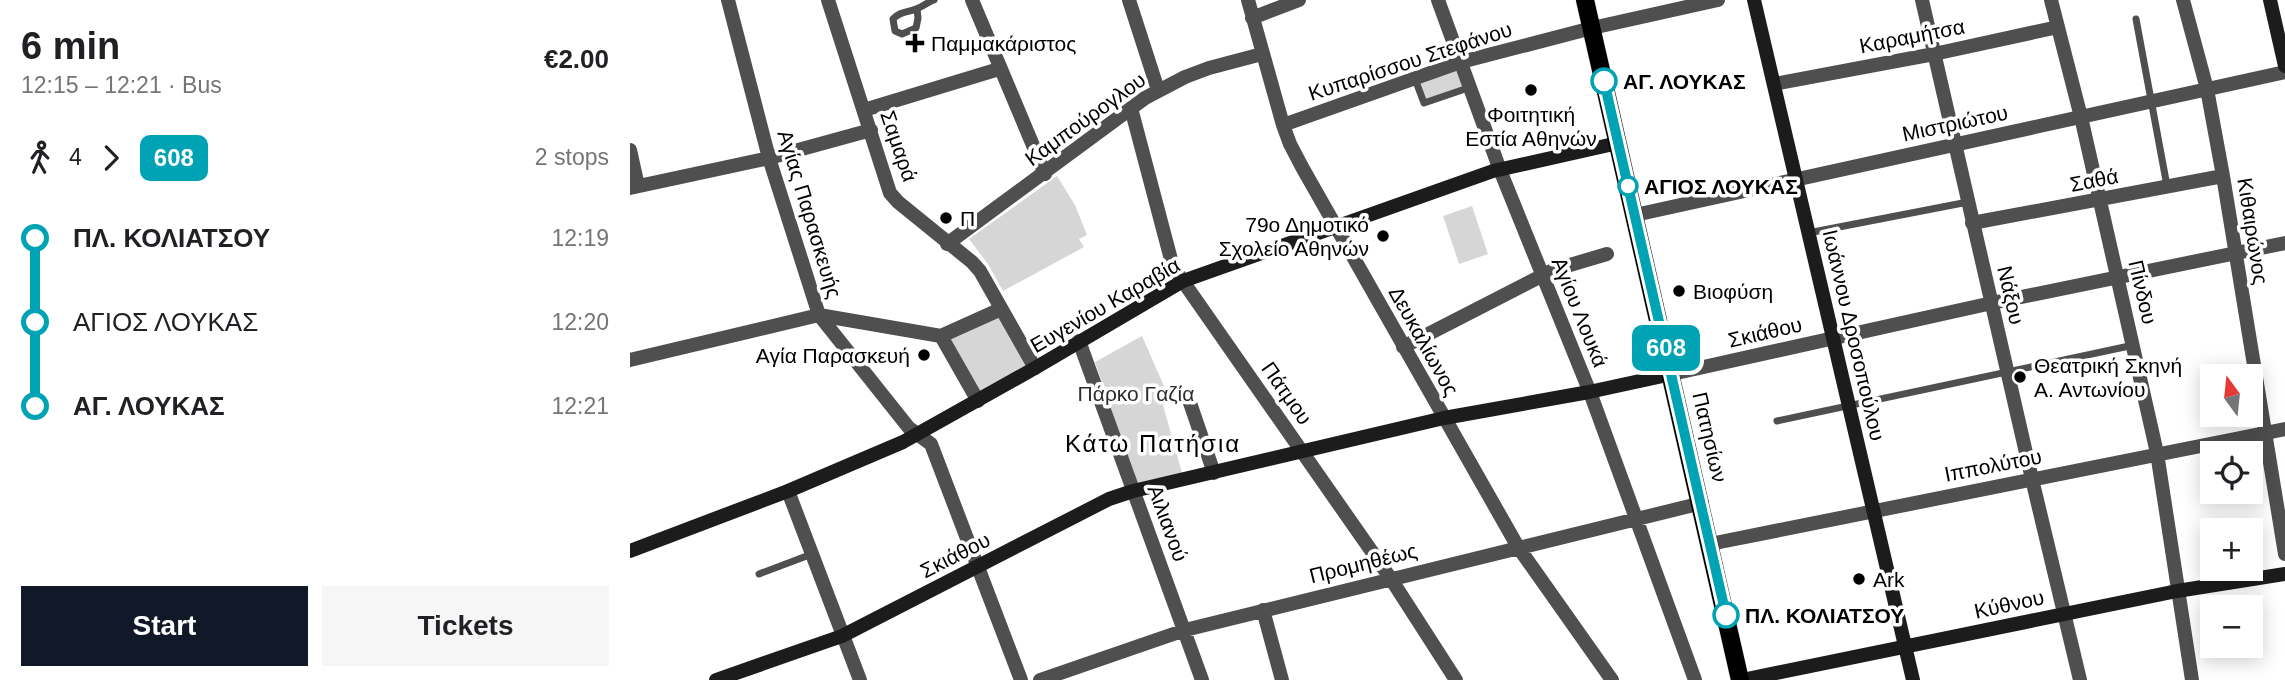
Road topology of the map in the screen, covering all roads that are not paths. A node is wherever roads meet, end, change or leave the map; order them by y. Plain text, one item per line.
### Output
1 (728, 0) edge
2 (828, 0) edge
3 (933, 0) edge
4 (972, 0) edge
5 (1129, 0) edge
6 (1248, 0) edge
7 (1299, 0) edge
8 (1438, 0) edge
9 (1585, 0) edge
10 (1718, 0) edge
11 (1755, 0) edge
12 (1922, 0) edge
13 (2051, 0) edge
14 (2183, 0) edge
15 (2270, 0) edge
16 (917, 9) dead end
17 (1252, 18) junction
18 (2136, 19) dead end
19 (2058, 27) junction
20 (1592, 28) junction
21 (1262, 54) junction
22 (1934, 54) junction
23 (1461, 62) junction
24 (2285, 66) edge
25 (999, 69) junction
26 (2285, 72) edge
27 (1415, 78) junction
28 (1773, 84) junction
29 (1471, 87) junction
30 (2207, 89) junction
31 (1158, 90) junction
32 (2152, 101) junction
33 (1131, 108) junction
34 (864, 110) junction
35 (2081, 117) junction
36 (1283, 125) junction
37 (871, 130) junction
38 (1618, 143) junction
39 (1954, 145) junction
40 (630, 150) edge
41 (769, 158) junction
42 (1500, 170) junction
43 (1045, 174) junction
44 (2223, 176) junction
45 (1796, 180) junction
46 (2167, 186) junction
47 (634, 187) edge
48 (2101, 200) junction
49 (1968, 202) junction
50 (1635, 215) junction
51 (1972, 223) junction
52 (1336, 227) junction
53 (1808, 233) junction
54 (2285, 243) edge
55 (947, 244) junction
56 (2236, 253) junction
57 (1607, 254) dead end
58 (1544, 275) junction
59 (2118, 278) junction
60 (1183, 281) junction
61 (1992, 303) junction
62 (1001, 309) junction
63 (819, 315) junction
64 (941, 336) junction
65 (1833, 338) junction
66 (1079, 341) junction
67 (630, 343) edge
68 (2134, 345) junction
69 (1403, 347) junction
70 (632, 360) edge
71 (1035, 368) junction
72 (2007, 372) junction
73 (1672, 374) junction
74 (1589, 392) junction
75 (1189, 400) dead end
76 (978, 401) junction
77 (1849, 405) junction
78 (1444, 418) junction
79 (1777, 421) dead end
80 (2285, 429) edge
81 (2265, 433) junction
82 (916, 435) junction
83 (1302, 451) junction
84 (2157, 453) junction
85 (1214, 473) junction
86 (2032, 479) junction
87 (788, 491) junction
88 (1133, 491) junction
89 (1702, 503) junction
90 (1874, 511) junction
91 (1637, 518) junction
92 (1710, 544) junction
93 (1518, 547) junction
94 (630, 551) edge
95 (813, 554) junction
96 (2285, 554) edge
97 (978, 567) junction
98 (2285, 573) edge
99 (759, 574) dead end
100 (1391, 579) junction
101 (2177, 591) junction
102 (1263, 610) junction
103 (2064, 614) junction
104 (1185, 630) junction
105 (842, 636) junction
106 (1906, 647) junction
107 (716, 680) edge
108 (860, 680) edge
109 (1021, 680) edge
110 (1040, 680) edge
111 (1202, 680) edge
112 (1282, 680) edge
113 (1456, 680) edge
114 (1612, 680) edge
115 (1695, 680) edge
116 (1741, 680) edge
117 (1913, 680) edge
118 (2080, 680) edge
119 (2192, 680) edge

1 - 41 street, Αγίας Παρασκευής
2 - 34 street, Σαμαρά
3 - 16 lane
4 - 25 street
5 - 31 street
6 - 17 street, Δευκαλίωνος
7 - 17 street
8 - 23 street, Αγίου Λουκά
9 - 20 main road, Πατησίων
10 - 20 street, Κυπαρίσσου Στεφάνου
11 - 28 street, Ιωάννου Δροσοπούλου
12 - 22 street, Νάξου
13 - 19 street, Πίνδου
14 - 30 street, Κιθαιρώνος
15 - 24 street
17 - 21 street, Δευκαλίωνος
18 - 32 lane
19 - 22 street, Καραμήτσα
19 - 35 street, Πίνδου
20 - 23 street, Κυπαρίσσου Στεφάνου
20 - 38 main road, Πατησίων
21 - 31 street, Καμπούρογλου
21 - 36 street, Δευκαλίωνος
22 - 28 street, Καραμήτσα
22 - 39 street, Νάξου
23 - 27 street, Κυπαρίσσου Στεφάνου
23 - 29 street, Αγίου Λουκά
25 - 34 street
25 - 43 street
26 - 30 street, Μιστριώτου
27 - 29 lane
27 - 36 street, Κυπαρίσσου Στεφάνου
28 - 45 street, Ιωάννου Δροσοπούλου
29 - 42 street, Αγίου Λουκά
30 - 32 street, Μιστριώτου
30 - 44 street, Κιθαιρώνος
31 - 33 street, Καμπούρογλου
32 - 35 street, Μιστριώτου
32 - 46 lane
33 - 43 street, Καμπούρογλου
33 - 60 street, Πάτμου
34 - 37 street, Σαμαρά
35 - 39 street, Μιστριώτου
35 - 48 street, Πίνδου
36 - 52 street, Δευκαλίωνος
37 - 41 street
37 - 55 street, Σαμαρά
38 - 42 street, Ευγενίου Καραβία
38 - 50 main road, Πατησίων
39 - 45 street, Μιστριώτου
39 - 49 street, Νάξου
40 - 47 street
41 - 47 street
41 - 63 street, Αγίας Παρασκευής
42 - 52 street, Ευγενίου Καραβία
42 - 58 street, Αγίου Λουκά
43 - 55 street, Καμπούρογλου
44 - 46 street, Σαθά
44 - 56 street, Κιθαιρώνος
45 - 50 street, Μιστριώτου
45 - 53 street, Ιωάννου Δροσοπούλου
46 - 48 street, Σαθά
48 - 51 street, Σαθά
48 - 59 street, Πίνδου
49 - 51 street, Νάξου
49 - 53 lane
50 - 73 main road, Πατησίων
51 - 61 street, Νάξου
52 - 60 street, Ευγενίου Καραβία
52 - 69 street, Δευκαλίωνος
53 - 65 street, Ιωάννου Δροσοπούλου
54 - 56 street, Σκιάθου
55 - 62 street, Σαμαρά
56 - 59 street, Σκιάθου
56 - 81 street, Κιθαιρώνος
57 - 58 street
58 - 69 street
58 - 74 street, Αγίου Λουκά
59 - 61 street, Σκιάθου
59 - 68 street, Πίνδου
60 - 66 street, Ευγενίου Καραβία
60 - 83 street, Πάτμου
61 - 65 street, Σκιάθου
61 - 72 street, Νάξου
62 - 64 street
62 - 71 street, Σαμαρά
63 - 64 street
63 - 70 street
63 - 82 street, Αγίας Παρασκευής
64 - 76 street
65 - 73 street, Σκιάθου
65 - 77 street, Ιωάννου Δροσοπούλου
66 - 71 street, Ευγενίου Καραβία
66 - 88 street, Αιλιανού
67 - 70 street
68 - 72 lane
68 - 84 street, Πίνδου
69 - 78 street, Δευκαλίωνος
71 - 76 street, Ευγενίου Καραβία
72 - 77 lane
72 - 86 street, Νάξου
73 - 74 street, Σκιάθου
73 - 89 main road, Πατησίων
74 - 78 street, Σκιάθου
74 - 91 street, Αγίου Λουκά
75 - 85 street
76 - 82 street, Ευγενίου Καραβία
77 - 79 lane
77 - 90 street, Ιωάννου Δροσοπούλου
78 - 83 street, Σκιάθου
78 - 93 street, Δευκαλίωνος
80 - 81 street, Ιππολύτου
81 - 84 street, Ιππολύτου
81 - 96 street, Κιθαιρώνος
82 - 87 street, Ευγενίου Καραβία
82 - 97 street, Αγίας Παρασκευής
83 - 85 street, Σκιάθου
83 - 100 street, Πάτμου
84 - 86 street, Ιππολύτου
84 - 101 street, Πίνδου
85 - 88 street, Σκιάθου
86 - 90 street, Ιππολύτου
86 - 103 street, Νάξου
87 - 94 street, Ευγενίου Καραβία
87 - 95 street
88 - 97 street, Σκιάθου
88 - 104 street, Αιλιανού
89 - 91 street, Προμηθέως
89 - 92 main road, Πατησίων
90 - 92 street, Ιππολύτου
90 - 106 street, Ιωάννου Δροσοπούλου
91 - 93 street, Προμηθέως
91 - 115 street, Αγίου Λουκά
92 - 116 main road, Πατησίων
93 - 100 street, Προμηθέως
93 - 114 street, Δευκαλίωνος
95 - 99 lane
95 - 105 street
97 - 105 street, Σκιάθου
97 - 109 street, Αγίας Παρασκευής
98 - 101 street, Κύθνου
100 - 102 street, Προμηθέως
100 - 113 street, Πάτμου
101 - 103 street, Κύθνου
101 - 119 street, Πίνδου
102 - 104 street, Προμηθέως
102 - 112 street
103 - 106 street, Κύθνου
103 - 118 street, Νάξου
104 - 110 street, Προμηθέως
104 - 111 street, Αιλιανού
105 - 107 street, Σκιάθου
105 - 108 street
106 - 116 street, Κύθνου
106 - 117 street, Ιωάννου Δροσοπούλου

